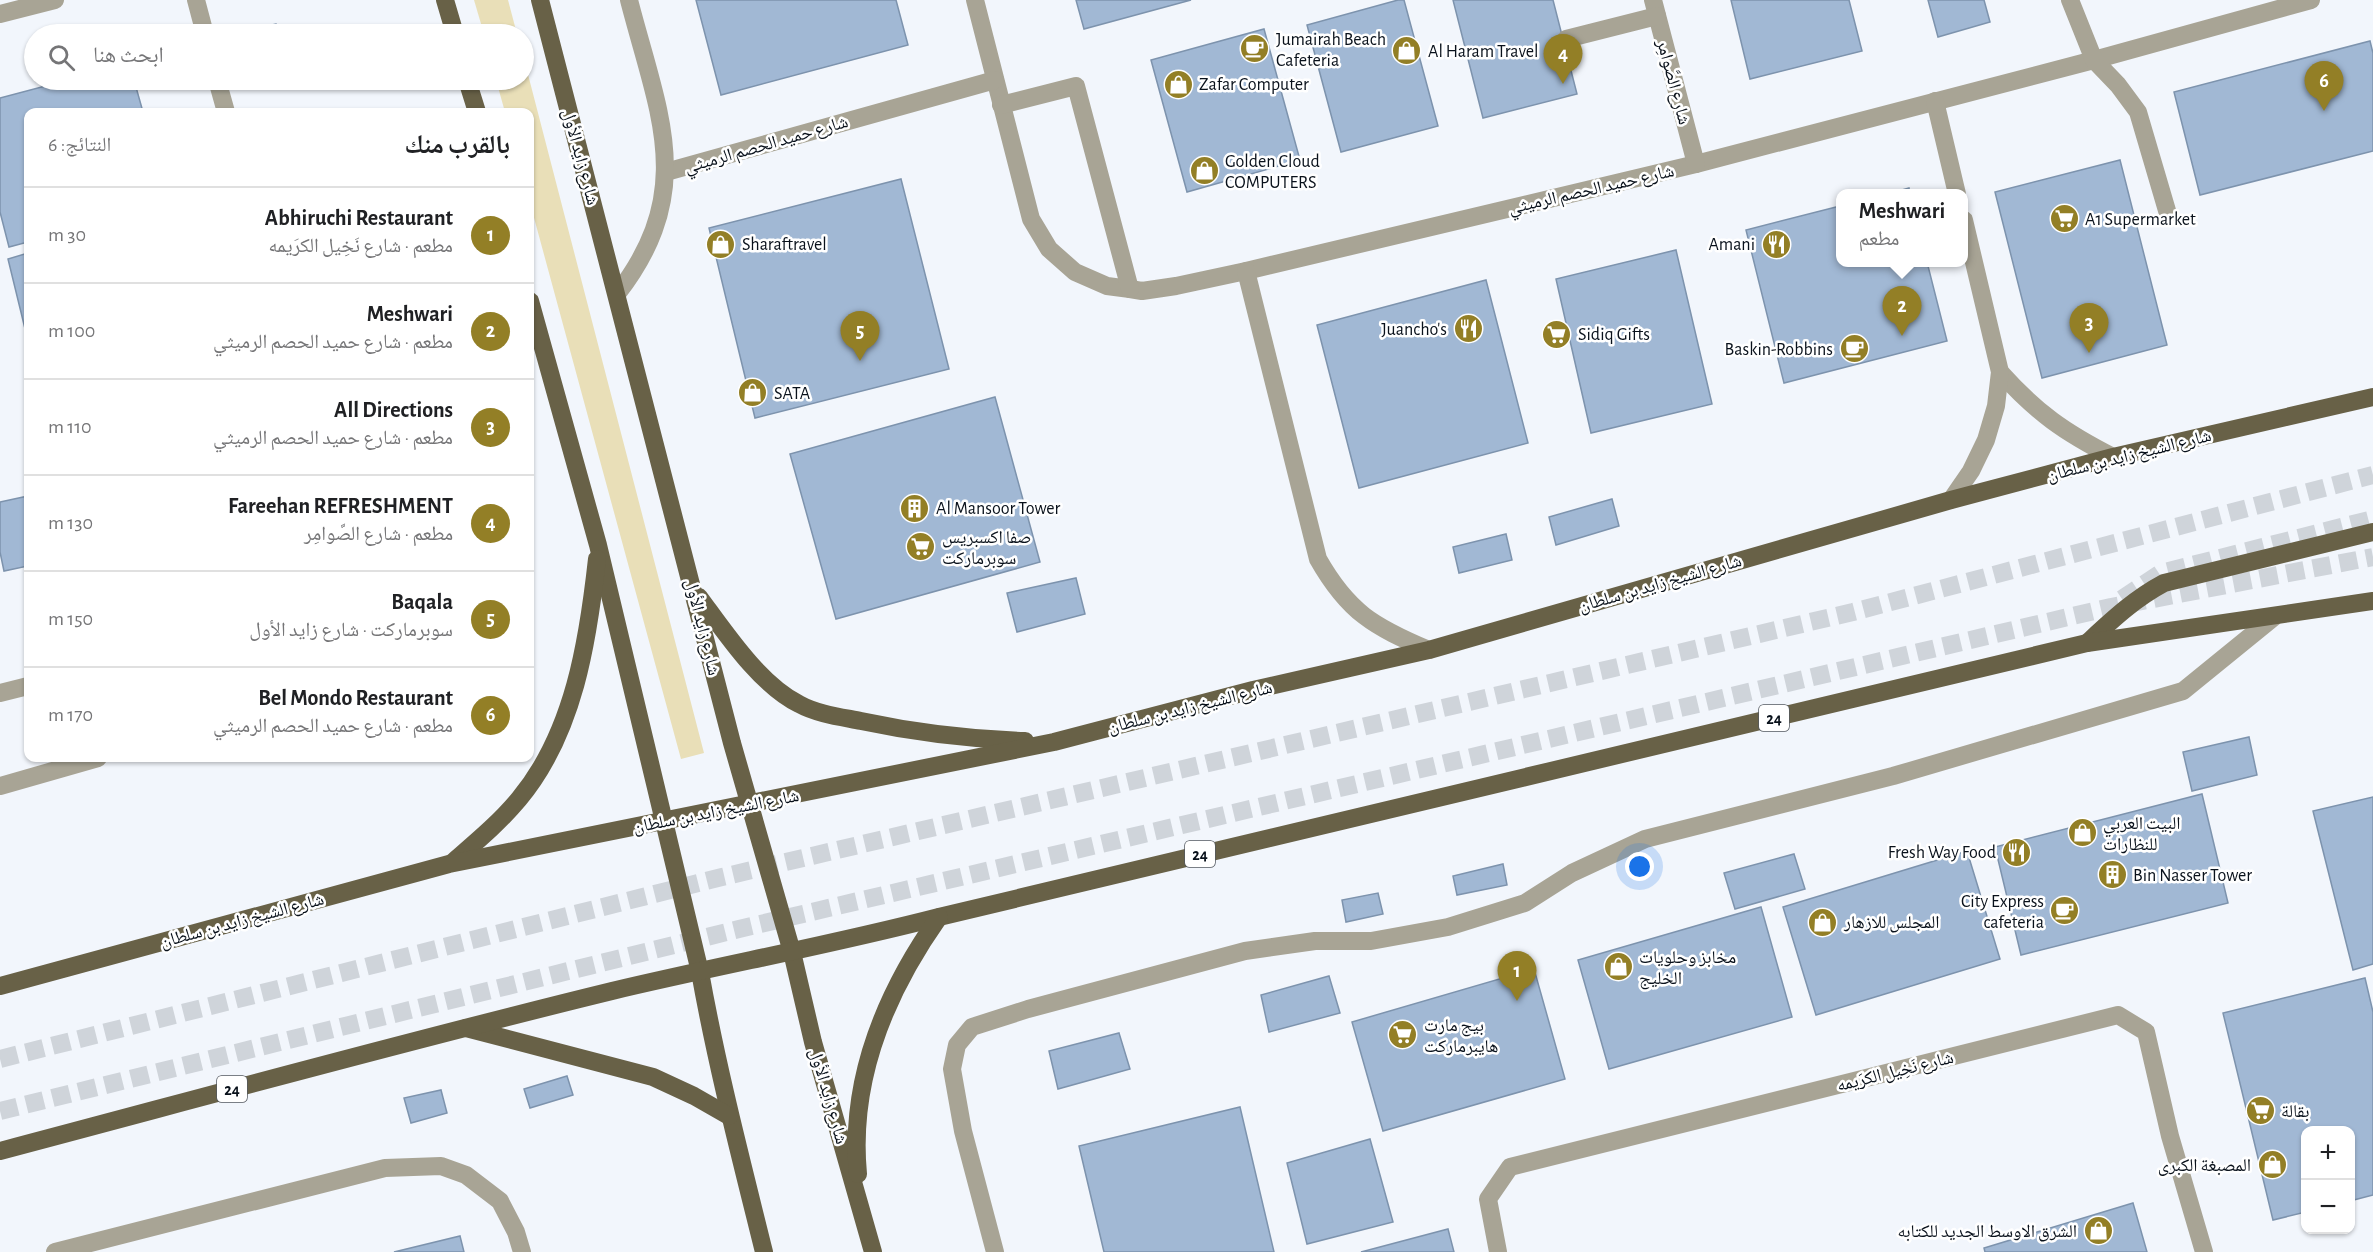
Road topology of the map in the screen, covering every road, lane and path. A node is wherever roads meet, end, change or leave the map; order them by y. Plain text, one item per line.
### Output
1 (55, 0) edge
2 (196, 0) edge
3 (445, 0) edge
4 (540, 0) edge
5 (629, 0) edge
6 (975, 0) edge
7 (2070, 0) edge
8 (2311, 0) edge
9 (1655, 8) edge
10 (0, 14) edge
11 (203, 24) edge
12 (452, 24) edge
13 (1566, 39) dead end
14 (2094, 60) junction
15 (995, 80) junction
16 (220, 90) edge
17 (470, 90) edge
18 (1935, 101) junction
19 (1001, 105) junction
20 (225, 108) edge
21 (476, 108) edge
22 (1696, 164) junction
23 (666, 172) junction
24 (1956, 189) edge
25 (2168, 214) dead end
26 (1968, 237) edge
27 (1246, 271) junction
28 (1130, 290) junction
29 (617, 294) junction
30 (534, 315) edge
31 (2000, 372) junction
32 (2373, 384) edge
33 (2373, 397) edge
34 (2320, 410) junction
35 (2113, 458) junction
36 (1951, 500) junction
37 (2373, 532) edge
38 (598, 545) junction
39 (693, 588) junction
40 (2373, 600) edge
41 (2274, 617) junction
42 (2087, 643) junction
43 (1429, 650) junction
44 (24, 687) edge
45 (0, 693) edge
46 (1054, 742) junction
47 (84, 762) edge
48 (0, 786) edge
49 (749, 804) junction
50 (664, 821) junction
51 (450, 864) junction
52 (939, 917) junction
53 (792, 952) junction
54 (700, 972) junction
55 (0, 986) edge
56 (465, 1028) junction
57 (729, 1116) junction
58 (0, 1151) edge
59 (862, 1211) junction
60 (55, 1252) edge
61 (522, 1252) edge
62 (764, 1252) edge
63 (873, 1252) edge
64 (995, 1252) edge
65 (1498, 1252) edge
66 (2204, 1252) edge

1 - 10 street
2 - 11 street
3 - 12 main road
4 - 29 main road, شارع زايد الأول
5 - 23 street
6 - 15 street, شارع حميد الحصم الرميثي
7 - 14 street
8 - 14 street, شارع حميد الحصم الرميثي
9 - 13 street
9 - 22 street, شارع الصَّوامِر
14 - 18 street, شارع حميد الحصم الرميثي
14 - 25 street
15 - 19 street, شارع حميد الحصم الرميثي
15 - 23 street, شارع حميد الحصم الرميثي
16 - 20 street
17 - 21 main road
18 - 22 street, شارع حميد الحصم الرميثي
18 - 24 street
19 - 28 street, شارع حميد الحصم الرميثي
19 - 28 street
22 - 27 street, شارع حميد الحصم الرميثي
23 - 29 street, شارع حميد الحصم الرميثي
26 - 31 street
27 - 28 street, شارع حميد الحصم الرميثي
27 - 43 street
29 - 39 main road, شارع زايد الأول
30 - 38 main road
31 - 35 street
31 - 36 street
32 - 34 main road
33 - 34 main road, شارع الشيخ زايد بن سلطان
34 - 35 main road, شارع الشيخ زايد بن سلطان
35 - 36 main road, شارع الشيخ زايد بن سلطان
36 - 43 main road, شارع الشيخ زايد بن سلطان
37 - 42 main road
38 - 50 main road
38 - 51 main road
39 - 46 main road
39 - 49 main road, شارع زايد الأول
40 - 41 main road, 24
41 - 42 main road, 24
41 - 64 street
42 - 52 main road, 24
43 - 46 main road, شارع الشيخ زايد بن سلطان
44 - 45 street
46 - 49 main road, شارع الشيخ زايد بن سلطان
47 - 48 street
49 - 50 main road, شارع الشيخ زايد بن سلطان
49 - 53 main road, شارع زايد الأول
50 - 51 main road, شارع الشيخ زايد بن سلطان
50 - 54 main road
51 - 55 main road, شارع الشيخ زايد بن سلطان
52 - 53 main road, 24
52 - 59 main road
53 - 54 main road, 24
53 - 59 main road, شارع زايد الأول
54 - 56 main road, 24
54 - 57 main road
56 - 57 main road
56 - 58 main road, 24
57 - 62 main road
59 - 63 main road, شارع زايد الأول
60 - 61 street
65 - 66 street, شارع نَخِيل الكرَيمه

